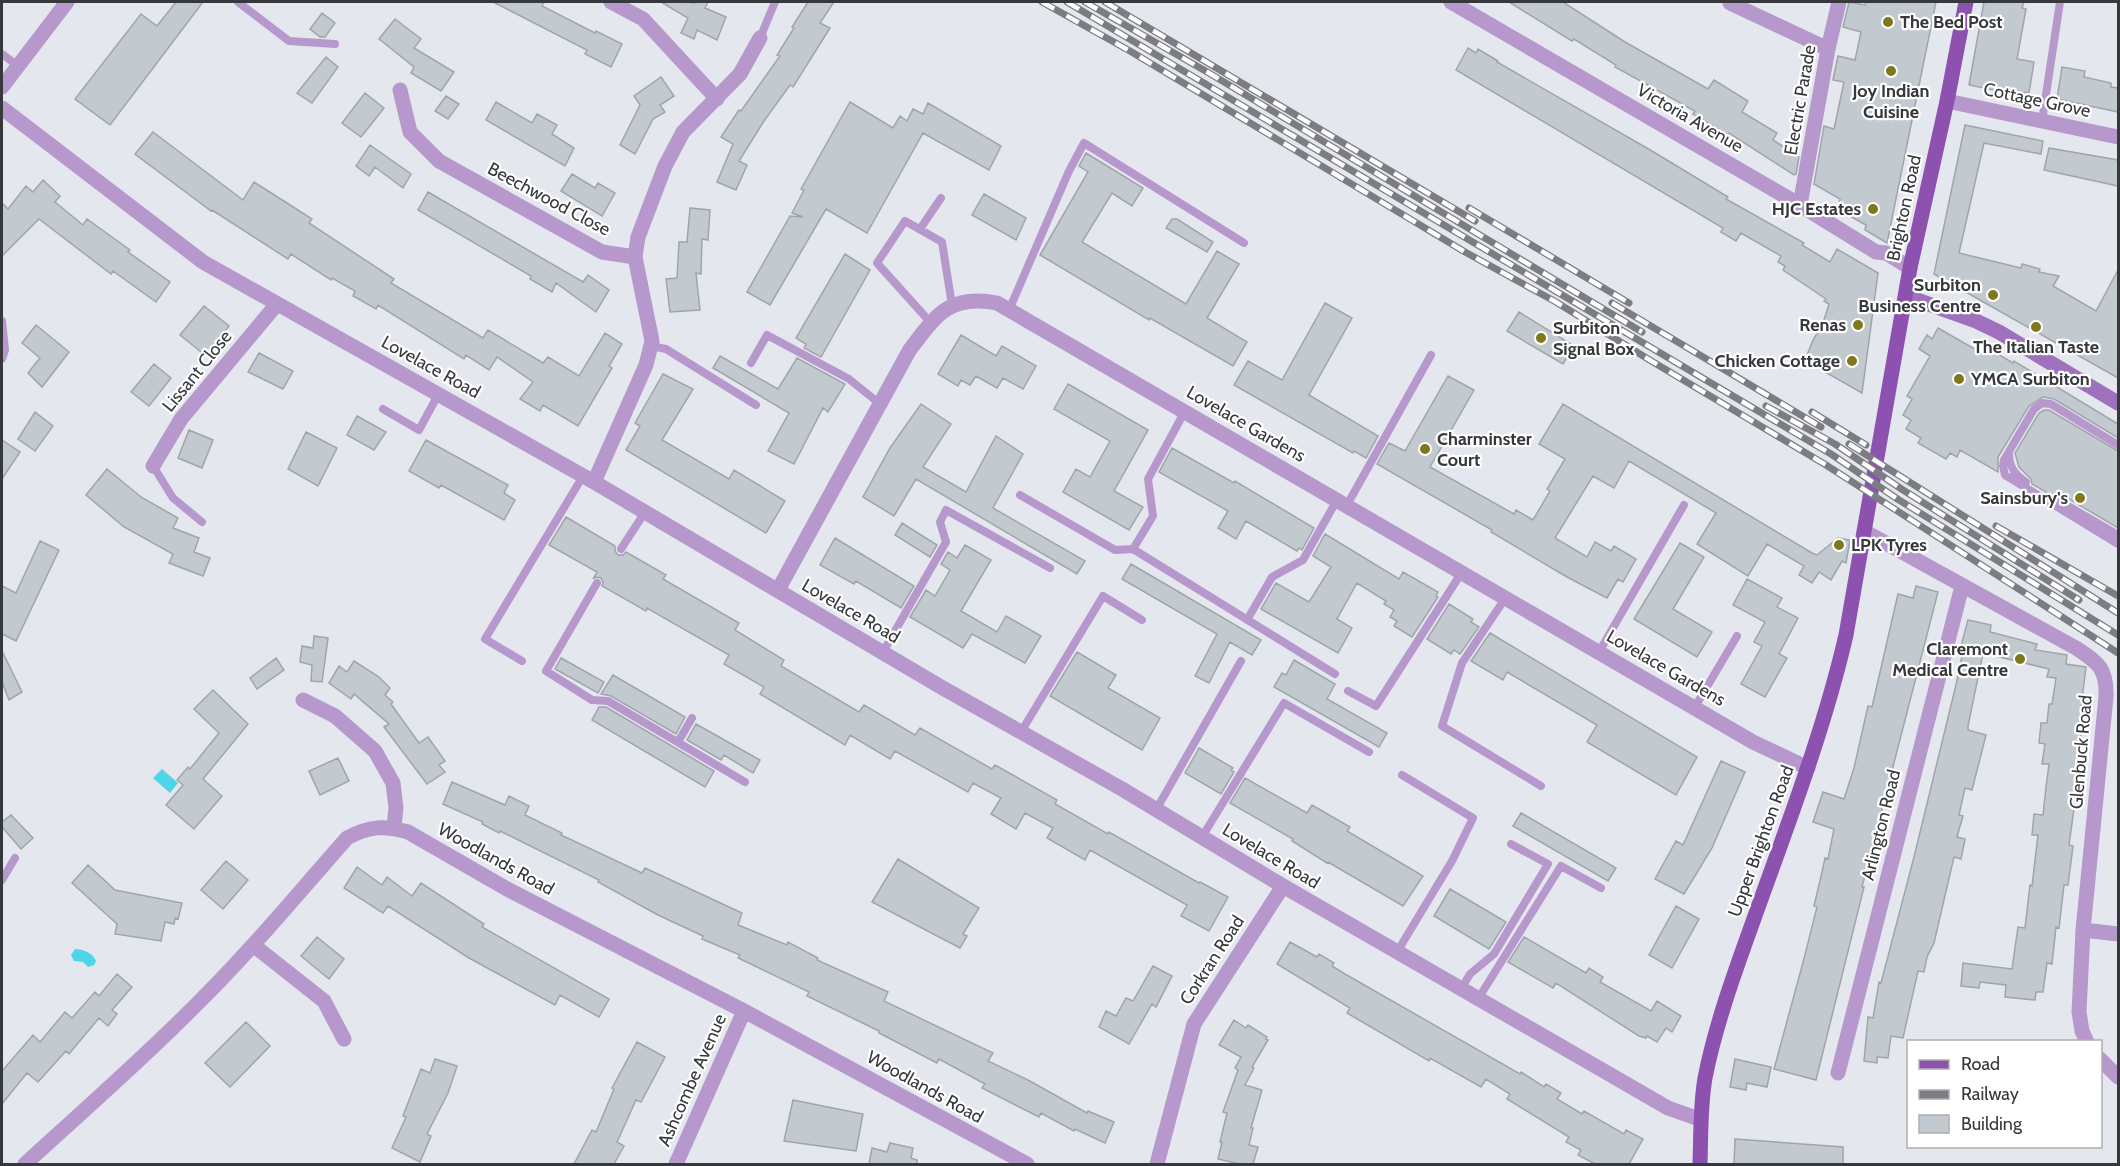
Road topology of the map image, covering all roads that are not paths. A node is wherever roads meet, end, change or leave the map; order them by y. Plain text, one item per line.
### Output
1 (67, 2) edge
2 (238, 2) edge
3 (611, 2) edge
4 (775, 2) edge
5 (1450, 2) edge
6 (1839, 2) edge
7 (1966, 2) edge
8 (2060, 2) edge
9 (1730, 3) dead end
10 (760, 38) joint
11 (335, 44) dead end
12 (1828, 49) junction
13 (2, 54) edge
14 (18, 66) junction
15 (2, 87) edge
16 (400, 90) dead end
17 (717, 99) junction
18 (1947, 101) junction
19 (2, 108) edge
20 (2042, 121) junction
21 (2118, 137) edge
22 (941, 198) dead end
23 (1800, 205) junction
24 (920, 230) junction
25 (1244, 243) dead end
26 (635, 257) junction
27 (1910, 268) junction
28 (1906, 296) junction
29 (277, 304) junction
30 (952, 305) junction
31 (1009, 310) junction
32 (2, 321) edge
33 (931, 323) junction
34 (651, 346) junction
35 (1431, 355) dead end
36 (2, 359) edge
37 (751, 363) dead end
38 (439, 393) junction
39 (2118, 403) edge
40 (880, 404) junction
41 (756, 405) dead end
42 (383, 410) dead end
43 (1185, 411) junction
44 (2014, 443) dead end
45 (2118, 445) edge
46 (153, 466) joint
47 (589, 479) junction
48 (1020, 495) dead end
49 (1342, 502) junction
50 (1684, 505) dead end
51 (645, 512) junction
52 (202, 522) dead end
53 (1864, 531) junction
54 (2118, 535) edge
55 (2118, 544) edge
56 (621, 549) dead end
57 (1133, 549) junction
58 (1050, 568) dead end
59 (1462, 572) junction
60 (597, 583) dead end
61 (1962, 586) junction
62 (778, 590) junction
63 (1506, 597) junction
64 (1142, 620) dead end
65 (1247, 620) junction
66 (1737, 636) dead end
67 (883, 652) junction
68 (1599, 652) junction
69 (522, 661) dead end
70 (1241, 661) dead end
71 (1335, 674) dead end
72 (1348, 690) dead end
73 (303, 700) dead end
74 (1695, 707) junction
75 (692, 718) dead end
76 (1021, 732) junction
77 (678, 742) junction
78 (1369, 752) dead end
79 (1808, 768) junction
80 (1402, 775) dead end
81 (745, 782) dead end
82 (1541, 786) dead end
83 (1156, 810) junction
84 (394, 827) junction
85 (1202, 837) junction
86 (1511, 844) dead end
87 (15, 858) dead end
88 (2, 880) edge
89 (1283, 886) junction
90 (1601, 888) dead end
91 (2083, 930) junction
92 (2118, 934) edge
93 (253, 945) junction
94 (1397, 952) junction
95 (1461, 989) junction
96 (1478, 999) junction
97 (744, 1011) junction
98 (344, 1039) dead end
99 (2086, 1040) edge
100 (2102, 1061) edge
101 (1838, 1073) dead end
102 (2118, 1077) edge
103 (1699, 1119) junction
104 (26, 1164) edge
105 (676, 1164) edge
106 (1027, 1164) edge
107 (1157, 1164) edge
108 (1700, 1164) edge

1 - 14 street
2 - 11 lane
3 - 17 street
4 - 10 lane
5 - 23 street, Victoria Avenue
6 - 12 street, Electric Parade
7 - 18 main road, Brighton Road
8 - 20 lane
9 - 12 street
10 - 17 street
12 - 23 street, Electric Parade
13 - 14 lane
14 - 15 street
16 - 26 street, Beechwood Close
17 - 26 street
18 - 20 street, Cottage Grove
18 - 27 main road, Brighton Road
19 - 29 street, Lovelace Road
20 - 21 street, Cottage Grove
22 - 24 lane
23 - 27 street, Victoria Avenue
24 - 30 lane
24 - 33 lane
25 - 31 lane
26 - 34 street
27 - 28 main road, Brighton Road
28 - 39 main road
28 - 53 main road, Brighton Road
29 - 38 street, Lovelace Road
29 - 46 street, Lissant Close
30 - 31 street, Lovelace Gardens
30 - 33 street
31 - 43 street, Lovelace Gardens
32 - 36 lane
33 - 40 street
34 - 41 lane
34 - 47 street
35 - 49 lane
37 - 40 lane
38 - 42 lane
38 - 47 street, Lovelace Road
40 - 62 street
43 - 49 street, Lovelace Gardens
43 - 57 lane
44 - 54 lane
45 - 55 lane
46 - 52 lane
47 - 51 street, Lovelace Road
47 - 69 lane
48 - 57 lane
49 - 59 street, Lovelace Gardens
49 - 65 lane
50 - 68 lane
51 - 56 lane
51 - 62 street, Lovelace Road
53 - 61 street, Glenbuck Road
53 - 79 main road, Upper Brighton Road
57 - 65 lane
58 - 67 lane
59 - 63 street, Lovelace Gardens
59 - 72 lane
60 - 77 lane
61 - 91 street, Glenbuck Road
61 - 101 street, Arlington Road
62 - 67 street, Lovelace Road
63 - 68 street, Lovelace Gardens
63 - 82 lane
64 - 76 lane
65 - 71 lane
66 - 74 lane
67 - 76 street, Lovelace Road
68 - 74 street, Lovelace Gardens
70 - 83 lane
73 - 84 street
74 - 79 street, Lovelace Gardens
75 - 77 lane
76 - 83 street, Lovelace Road
77 - 81 lane
78 - 85 lane
79 - 103 main road, Upper Brighton Road
80 - 94 lane
83 - 85 street, Lovelace Road
84 - 93 street, Woodlands Road
84 - 97 street, Woodlands Road
85 - 89 street, Lovelace Road
86 - 95 lane
87 - 88 lane
89 - 94 street, Lovelace Road
89 - 107 street, Corkran Road
90 - 96 lane
91 - 92 street
91 - 99 street, Glenbuck Road
93 - 98 street
93 - 104 street, Woodlands Road
94 - 95 street, Lovelace Road
95 - 96 street, Lovelace Road
96 - 103 street, Lovelace Road
97 - 105 street, Ashcombe Avenue
97 - 106 street, Woodlands Road
100 - 102 street
103 - 108 main road, Upper Brighton Road

